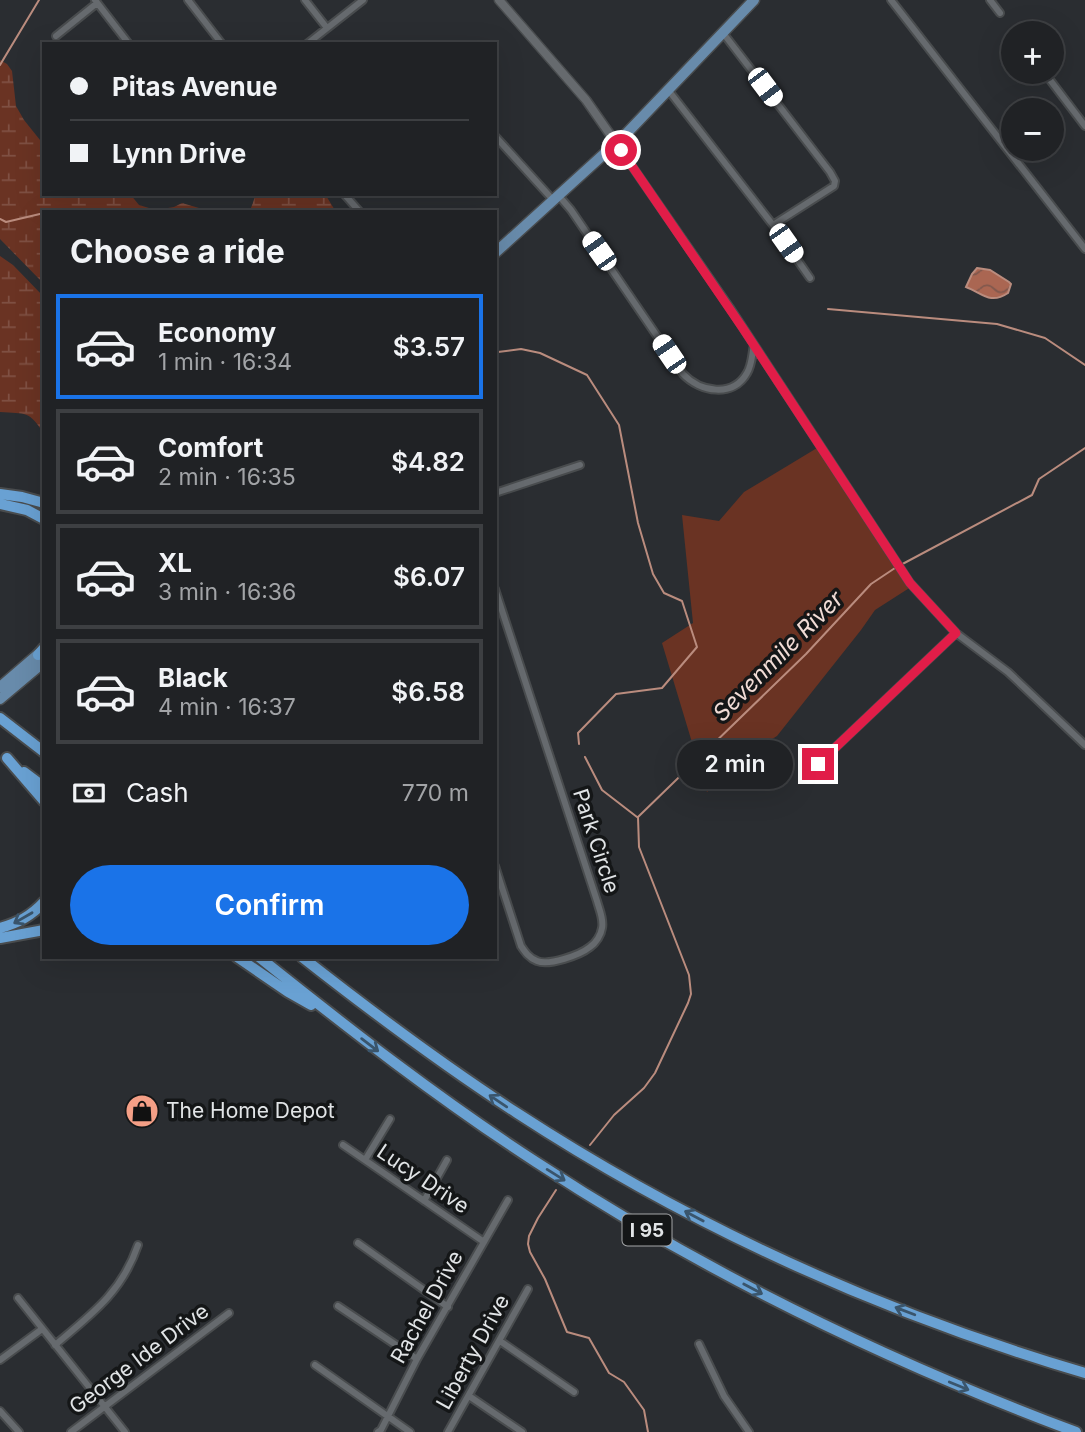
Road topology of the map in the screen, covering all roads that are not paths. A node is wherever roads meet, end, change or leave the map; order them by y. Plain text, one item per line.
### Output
1 (188, 0) edge
2 (305, 0) edge
3 (363, 0) edge
4 (499, 0) edge
5 (754, 0) edge
6 (891, 0) edge
7 (990, 0) edge
8 (96, 1) edge
9 (1000, 13) dead end
10 (327, 28) junction
11 (723, 33) junction
12 (56, 36) dead end
13 (127, 42) edge
14 (220, 42) edge
15 (310, 42) edge
16 (1053, 84) edge
17 (669, 91) junction
18 (1085, 127) edge
19 (497, 138) edge
20 (616, 143) junction
21 (346, 196) edge
22 (556, 198) junction
23 (358, 210) edge
24 (774, 225) junction
25 (1085, 249) edge
26 (497, 250) edge
27 (810, 278) dead end
28 (754, 345) junction
29 (580, 465) dead end
30 (497, 492) edge
31 (0, 494) edge
32 (42, 502) edge
33 (0, 505) edge
34 (42, 518) edge
35 (497, 595) edge
36 (956, 633) junction
37 (42, 654) edge
38 (0, 687) edge
39 (0, 699) edge
40 (4, 720) edge
41 (1085, 745) edge
42 (42, 749) edge
43 (4, 755) edge
44 (818, 764) dead end
45 (42, 785) edge
46 (42, 799) edge
47 (497, 872) edge
48 (42, 904) edge
49 (0, 928) edge
50 (42, 930) edge
51 (0, 938) edge
52 (240, 959) edge
53 (261, 959) edge
54 (305, 959) edge
55 (315, 959) edge
56 (344, 990) junction
57 (341, 1023) junction
58 (390, 1119) dead end
59 (343, 1145) dead end
60 (365, 1160) junction
61 (447, 1160) dead end
62 (508, 1200) dead end
63 (424, 1201) junction
64 (484, 1242) junction
65 (358, 1243) dead end
66 (138, 1245) dead end
67 (528, 1289) dead end
68 (18, 1298) dead end
69 (338, 1306) dead end
70 (448, 1307) junction
71 (229, 1313) dead end
72 (42, 1329) junction
73 (499, 1341) junction
74 (699, 1344) dead end
75 (55, 1345) junction
76 (417, 1359) junction
77 (0, 1360) edge
78 (315, 1364) dead end
79 (1085, 1373) edge
80 (574, 1392) dead end
81 (469, 1396) junction
82 (105, 1407) junction
83 (0, 1411) edge
84 (387, 1416) junction
85 (19, 1432) edge
86 (71, 1432) edge
87 (125, 1432) edge
88 (379, 1432) edge
89 (410, 1432) edge
90 (448, 1432) edge
91 (522, 1432) edge
92 (749, 1432) edge
93 (1076, 1432) edge

1 - 14 street
2 - 10 street
3 - 10 street
4 - 20 street
5 - 11 main road
6 - 25 street
7 - 9 street
8 - 12 street
8 - 13 street
10 - 15 street
11 - 17 main road
11 - 24 street
16 - 18 street
17 - 20 main road
17 - 24 street
19 - 22 street
20 - 22 main road
20 - 28 street
21 - 23 street
22 - 26 main road
22 - 28 street
24 - 27 street
28 - 36 street
29 - 30 street
31 - 32 highway
33 - 34 highway
35 - 47 street, Park Circle
36 - 41 street
36 - 44 street
37 - 38 main road
37 - 39 main road
40 - 42 highway
43 - 45 highway
43 - 46 highway
48 -> 49 highway
50 - 51 highway
52 - 57 highway
53 - 57 highway, I 95
54 - 56 highway, I 95
55 - 56 highway
79 -> 56 highway, I 95
57 -> 93 highway, I 95
58 - 60 street
59 - 60 street, Lucy Drive
60 - 63 street, Lucy Drive
61 - 63 street
62 - 64 street, Rachel Drive
63 - 64 street, Lucy Drive
64 - 70 street, Rachel Drive
65 - 70 street
66 - 75 street
67 - 73 street, Liberty Drive
68 - 72 street
69 - 76 street
70 - 76 street, Rachel Drive
71 - 82 street, George Ide Drive
72 - 75 street
72 - 77 street
73 - 80 street
73 - 81 street, Liberty Drive
74 - 92 street
75 - 82 street
76 - 84 street, Rachel Drive
78 - 84 street
81 - 90 street, Liberty Drive
81 - 91 street
82 - 86 street, George Ide Drive
82 - 87 street
83 - 85 street
84 - 88 street, Rachel Drive
84 - 89 street

